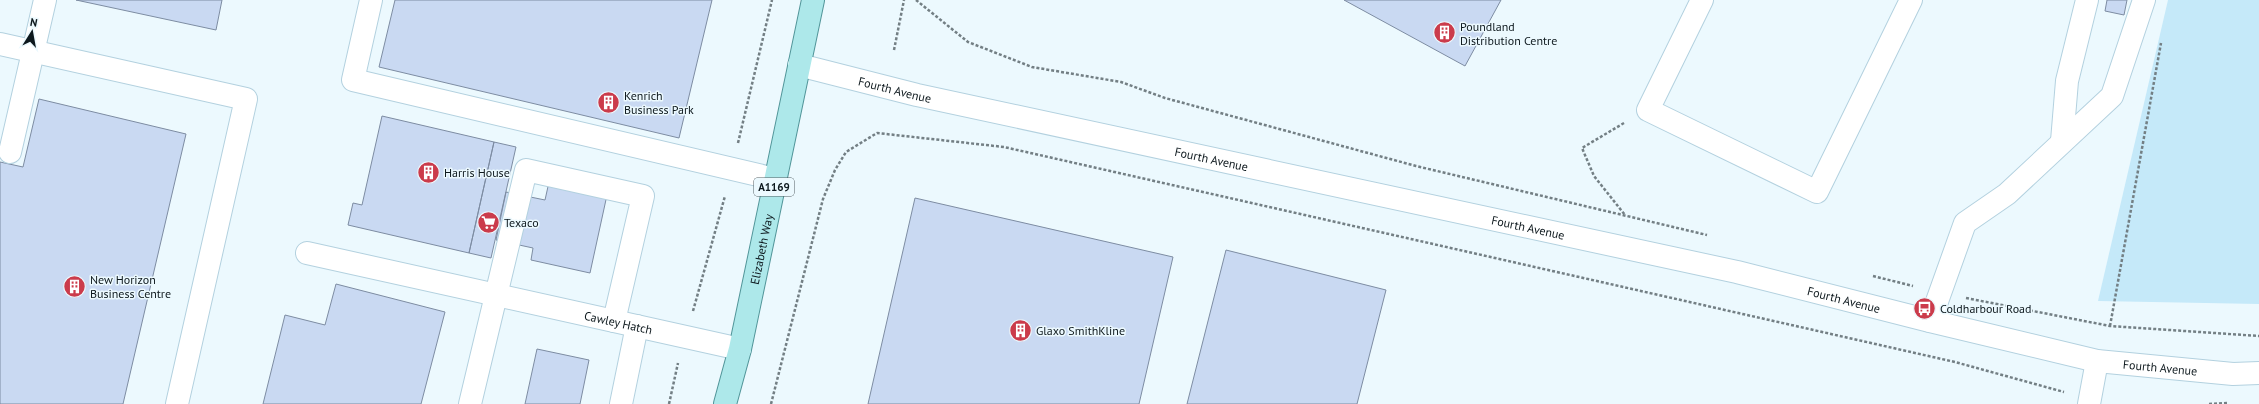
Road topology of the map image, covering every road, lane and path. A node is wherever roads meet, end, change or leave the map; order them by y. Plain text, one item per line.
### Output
1 (45, 0) edge
2 (371, 0) edge
3 (772, 0) edge
4 (813, 0) edge
5 (904, 0) edge
6 (916, 0) edge
7 (1702, 0) edge
8 (1911, 0) edge
9 (2087, 0) edge
10 (2144, 0) edge
11 (2161, 39) dead end
12 (0, 44) edge
13 (894, 50) dead end
14 (34, 51) junction
15 (799, 65) junction
16 (1648, 110) junction
17 (2062, 141) junction
18 (10, 152) dead end
19 (732, 169) junction
20 (775, 179) junction
21 (1626, 215) junction
22 (1710, 236) dead end
23 (307, 252) dead end
24 (1870, 275) dead end
25 (1939, 292) junction
26 (497, 295) junction
27 (614, 321) junction
28 (1930, 321) junction
29 (637, 326) junction
30 (2110, 326) junction
31 (2259, 336) edge
32 (685, 337) junction
33 (740, 349) junction
34 (2097, 360) junction
35 (2259, 373) edge
36 (2090, 401) edge
37 (177, 404) edge
38 (470, 404) edge
39 (621, 404) edge
40 (669, 404) edge
41 (726, 404) edge
42 (771, 404) edge

1 - 14 street
2 - 19 street
3 - 19 path
4 - 15 main road, Elizabeth Way / A1169
5 - 13 path
6 - 21 path
7 - 16 street
8 - 16 street
9 - 17 street
10 - 17 street
11 - 30 path
12 - 14 street
14 - 18 street
14 - 37 street
15 - 20 main road, Elizabeth Way / A1169
15 - 28 street, Fourth Avenue
16 - 21 path
17 - 25 street
19 - 20 street
19 - 32 path
20 - 33 main road, Elizabeth Way / A1169
21 - 22 path
23 - 26 street, Cawley Hatch
24 - 25 path
25 - 28 street
25 - 30 path
26 - 27 street, Cawley Hatch
26 - 27 street
26 - 38 street
27 - 29 street, Cawley Hatch
28 - 34 street, Fourth Avenue
29 - 32 street, Cawley Hatch
29 - 39 street
30 - 31 path
32 - 33 street, Cawley Hatch
32 - 40 path
33 - 41 main road, Elizabeth Way / A1169
34 - 35 street, Fourth Avenue
34 - 36 street
36 - 42 path

